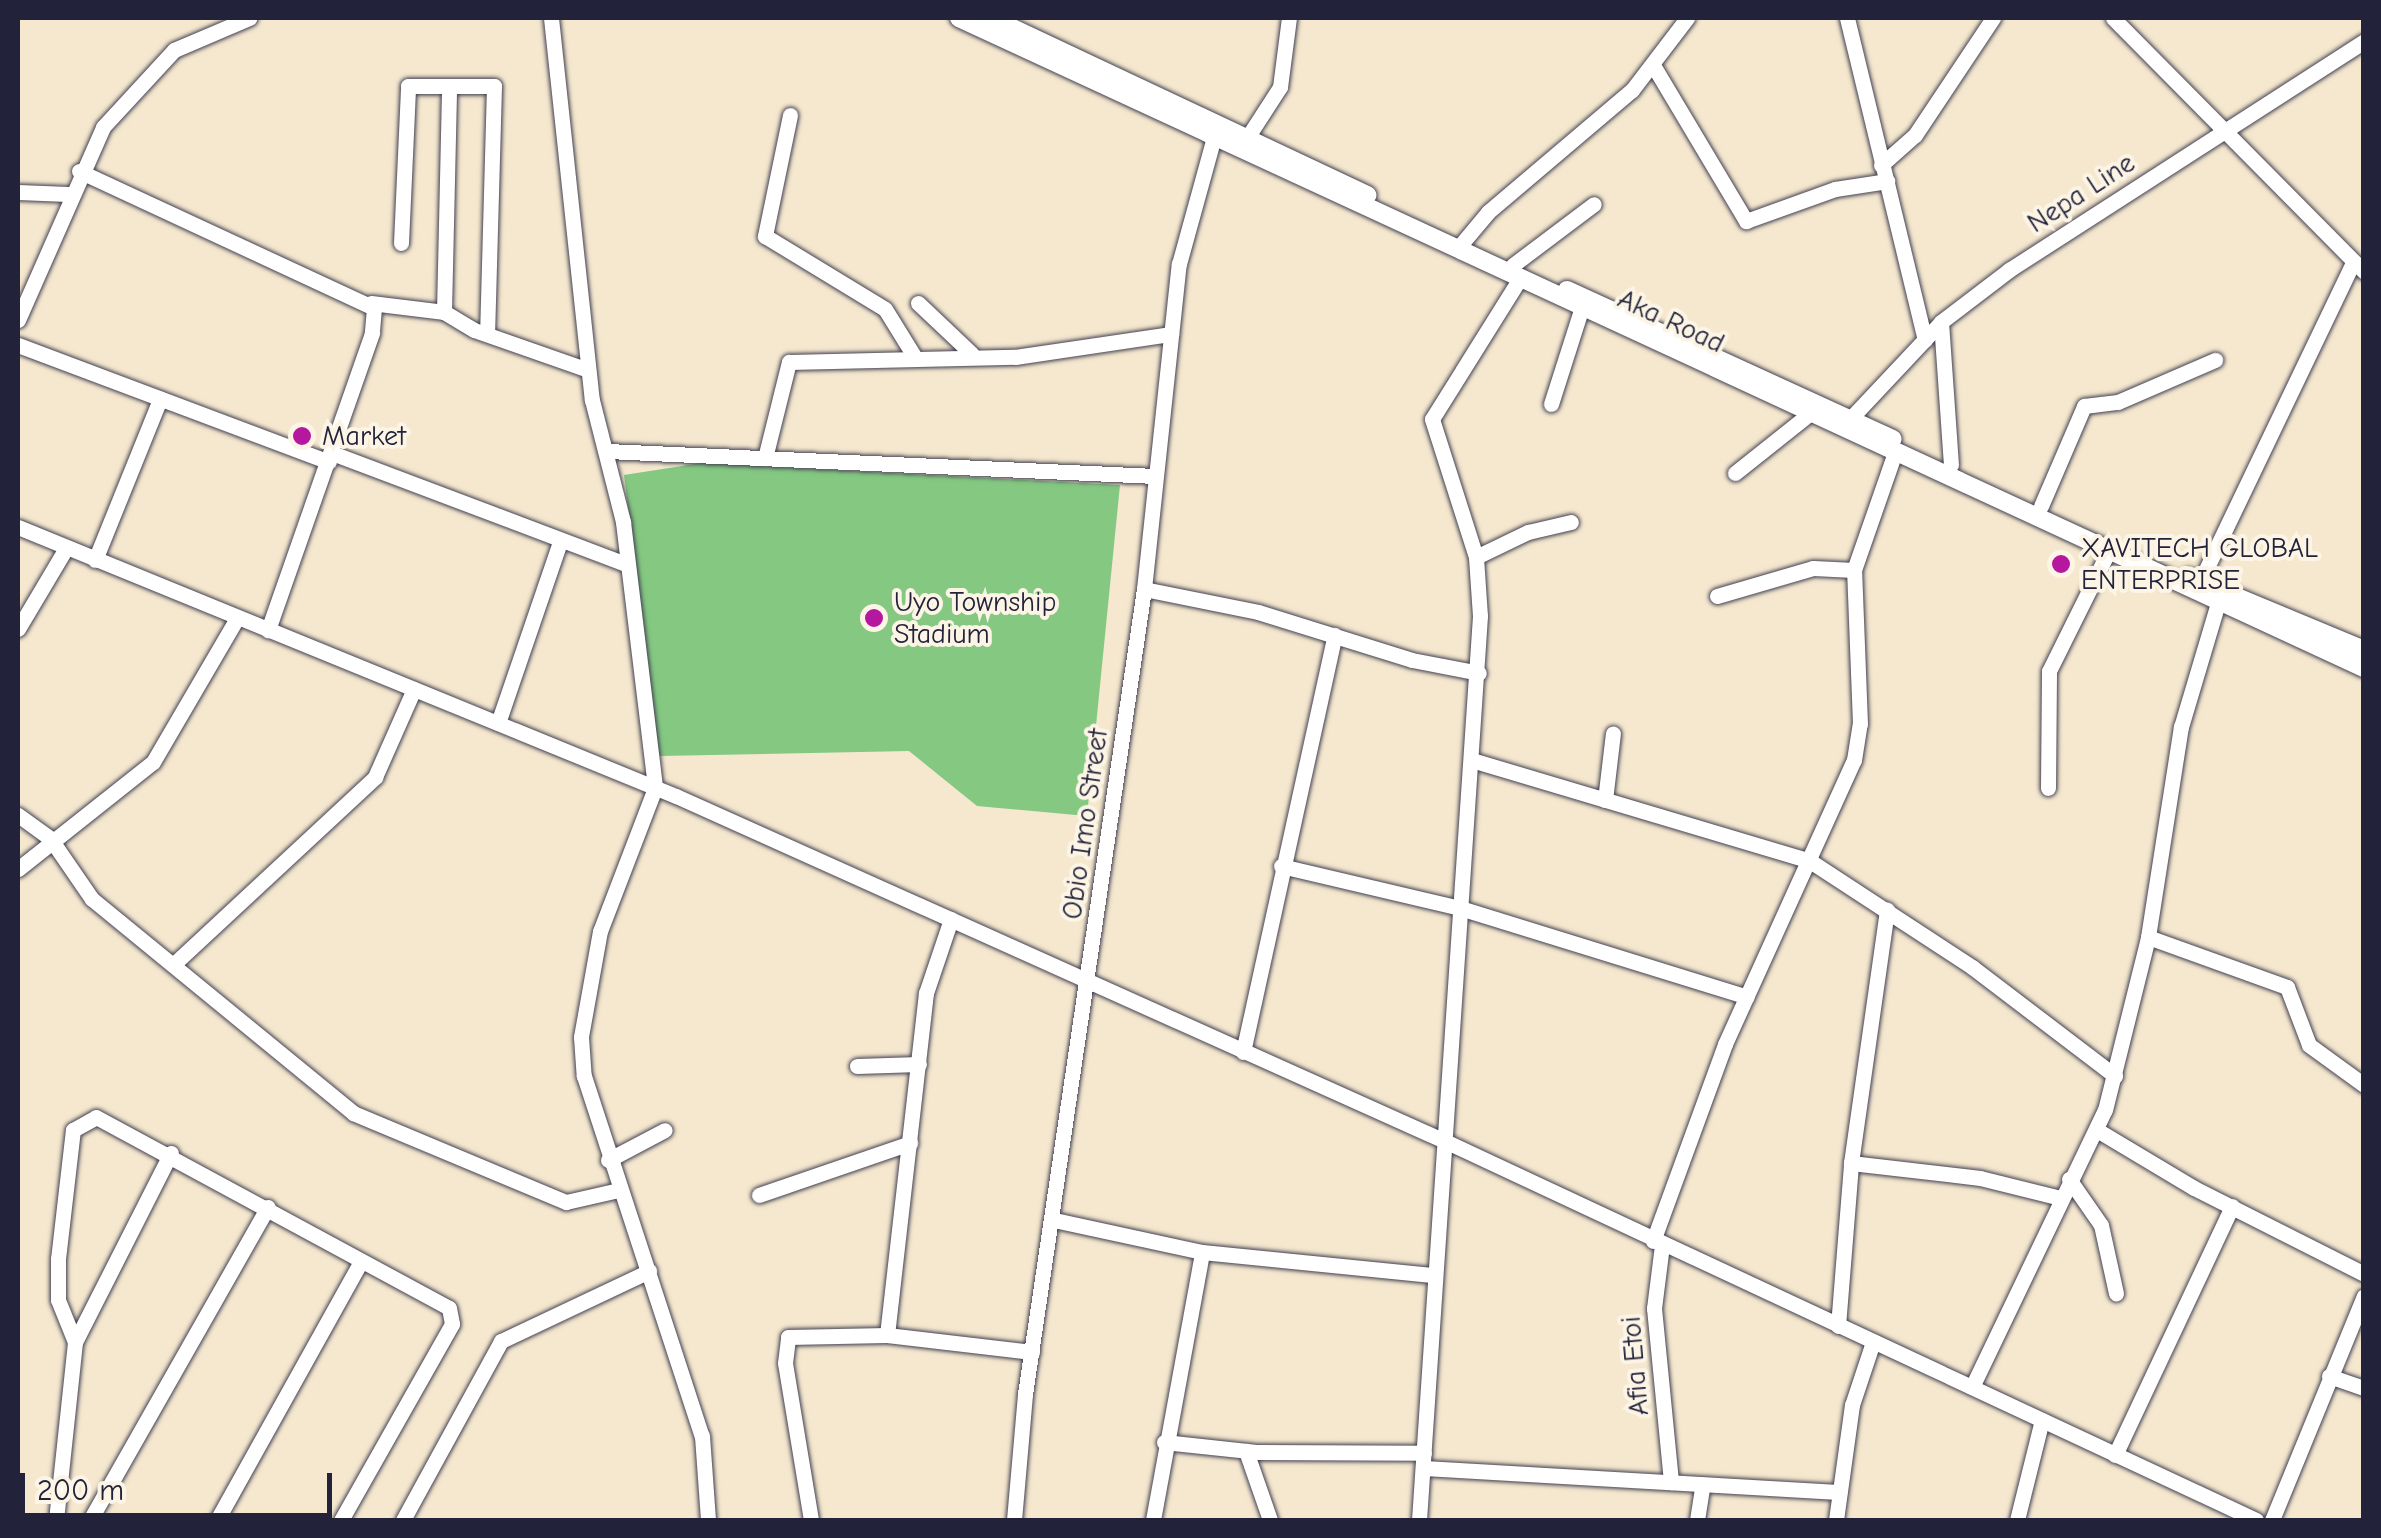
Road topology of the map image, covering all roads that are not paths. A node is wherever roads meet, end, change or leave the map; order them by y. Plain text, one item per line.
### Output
1 (248, 18) edge
2 (550, 18) edge
3 (959, 18) edge
4 (991, 18) edge
5 (1289, 18) edge
6 (1688, 18) edge
7 (1847, 18) edge
8 (1993, 18) edge
9 (2113, 18) edge
10 (2364, 40) edge
11 (1653, 64) junction
12 (449, 88) junction
13 (790, 115) dead end
14 (2224, 129) junction
15 (1214, 137) junction
16 (1248, 138) junction
17 (79, 170) junction
18 (1884, 173) junction
19 (18, 192) edge
20 (68, 194) junction
21 (1594, 204) dead end
22 (1463, 242) junction
23 (402, 243) dead end
24 (2358, 267) edge
25 (1516, 273) junction
26 (918, 303) dead end
27 (371, 304) junction
28 (1582, 310) junction
29 (444, 312) junction
30 (18, 320) edge
31 (1941, 322) junction
32 (487, 332) junction
33 (1172, 334) junction
34 (1925, 340) junction
35 (18, 346) edge
36 (972, 354) junction
37 (914, 356) junction
38 (2216, 360) dead end
39 (588, 370) junction
40 (160, 398) junction
41 (1552, 404) dead end
42 (1808, 416) junction
43 (1850, 419) junction
44 (607, 451) junction
45 (1895, 452) junction
46 (330, 458) junction
47 (765, 458) junction
48 (1952, 465) junction
49 (1735, 473) dead end
50 (1156, 476) junction
51 (2041, 506) junction
52 (1571, 522) dead end
53 (18, 527) edge
54 (560, 542) junction
55 (66, 548) junction
56 (2109, 550) junction
57 (1476, 557) junction
58 (95, 560) junction
59 (628, 565) junction
60 (1854, 570) junction
61 (2200, 582) junction
62 (1144, 589) junction
63 (1717, 596) dead end
64 (2218, 604) junction
65 (236, 618) junction
66 (18, 629) edge
67 (268, 630) junction
68 (1335, 635) junction
69 (2364, 650) edge
70 (2364, 668) edge
71 (1479, 673) junction
72 (414, 689) junction
73 (498, 724) junction
74 (1612, 733) dead end
75 (1474, 761) junction
76 (655, 788) junction
77 (2048, 788) dead end
78 (1605, 800) junction
79 (18, 815) edge
80 (50, 838) junction
81 (1810, 861) junction
82 (1281, 866) junction
83 (18, 869) edge
84 (1460, 908) junction
85 (1887, 910) junction
86 (951, 919) junction
87 (2148, 937) junction
88 (174, 964) junction
89 (1088, 980) junction
90 (1746, 998) junction
91 (1243, 1052) junction
92 (918, 1064) junction
93 (857, 1066) dead end
94 (2116, 1076) junction
95 (2364, 1085) edge
96 (665, 1130) dead end
97 (2097, 1130) junction
98 (1446, 1142) junction
99 (910, 1143) junction
100 (172, 1153) junction
101 (608, 1160) junction
102 (1850, 1163) junction
103 (2068, 1179) junction
104 (619, 1190) junction
105 (759, 1195) dead end
106 (2060, 1198) junction
107 (2232, 1206) junction
108 (268, 1207) junction
109 (1054, 1220) junction
110 (1658, 1243) junction
111 (1202, 1252) junction
112 (361, 1261) junction
113 (649, 1272) junction
114 (2364, 1274) edge
115 (1432, 1275) junction
116 (2116, 1293) dead end
117 (2364, 1296) edge
118 (1838, 1326) junction
119 (887, 1335) junction
120 (75, 1342) junction
121 (1873, 1342) junction
122 (1032, 1352) junction
123 (2330, 1376) junction
124 (1972, 1387) junction
125 (2364, 1388) edge
126 (2042, 1420) junction
127 (1164, 1442) junction
128 (1246, 1451) junction
129 (2116, 1455) junction
130 (1423, 1461) junction
131 (1671, 1482) junction
132 (1703, 1484) junction
133 (1839, 1492) junction
134 (56, 1520) edge
135 (90, 1520) edge
136 (217, 1520) edge
137 (341, 1520) edge
138 (403, 1520) edge
139 (708, 1520) edge
140 (811, 1520) edge
141 (1014, 1520) edge
142 (1153, 1520) edge
143 (1270, 1520) edge
144 (1419, 1520) edge
145 (1697, 1520) edge
146 (1836, 1520) edge
147 (2017, 1520) edge
148 (2256, 1520) edge
149 (2272, 1520) edge

1 - 17 street
2 - 39 street
3 - 15 main road, Aka Road
4 - 16 main road, Aka Road
5 - 16 street
6 - 11 street
7 - 18 street
8 - 18 street
9 - 14 street
10 - 14 street, Nepa Line
11 - 18 street
11 - 22 street
12 - 23 street
12 - 29 street
12 - 32 street
13 - 37 street
14 - 24 street
14 - 31 street, Nepa Line
15 - 25 main road, Aka Road
15 - 33 street, Obio Imo Street
16 - 22 main road, Aka Road
17 - 20 street
17 - 27 street
18 - 34 street
19 - 20 street
20 - 30 street
21 - 25 street
22 - 25 main road, Aka Road
24 - 61 street
25 - 28 main road, Aka Road
25 - 43 main road, Aka Road
25 - 57 street
26 - 36 street
27 - 29 street
27 - 46 street
28 - 41 street
28 - 42 main road, Aka Road
29 - 32 street
31 - 34 street, Nepa Line
31 - 48 street
32 - 39 street
33 - 36 street
33 - 50 street, Obio Imo Street
34 - 43 street, Nepa Line
35 - 40 street
36 - 37 street
37 - 47 street
38 - 51 street
39 - 44 street
40 - 46 street
40 - 58 street
42 - 45 main road, Aka Road
42 - 49 street
43 - 48 main road, Aka Road
44 - 47 street
44 - 59 street
45 - 56 main road, Aka Road
45 - 60 street
46 - 54 street
46 - 67 street
47 - 50 street
48 - 51 main road, Aka Road
50 - 62 street, Obio Imo Street
51 - 61 main road, Aka Road
52 - 57 street
53 - 55 street
54 - 59 street
54 - 73 street
55 - 58 street
55 - 66 street
56 - 64 main road, Aka Road
56 - 77 street
57 - 71 street
58 - 65 street
59 - 76 street
60 - 63 street
60 - 81 street, Afia Etoi
61 - 69 main road, Aka Road
62 - 68 street
62 - 89 street, Obio Imo Street
64 - 70 main road, Aka Road
64 - 87 street
65 - 67 street
65 - 80 street
67 - 72 street
68 - 71 street
68 - 82 street
71 - 75 street
72 - 73 street
72 - 88 street
73 - 76 street
74 - 78 street
75 - 78 street
75 - 84 street
76 - 86 street
76 - 101 street
78 - 81 street
79 - 80 street
80 - 83 street
80 - 88 street
81 - 85 street
81 - 90 street, Afia Etoi
82 - 84 street
82 - 91 street
84 - 90 street
84 - 98 street
85 - 94 street
85 - 102 street
86 - 89 street
86 - 92 street
87 - 94 street
87 - 95 street
88 - 104 street
89 - 91 street
89 - 109 street, Obio Imo Street
90 - 110 street, Afia Etoi
91 - 98 street
92 - 93 street
92 - 99 street
94 - 97 street
96 - 101 street
97 - 103 street
97 - 107 street
98 - 110 street
98 - 115 street
99 - 105 street
99 - 119 street
100 - 108 street
100 - 120 street
100 - 120 street
101 - 104 street
102 - 106 street
102 - 118 street
103 - 106 street
103 - 116 street
104 - 113 street
106 - 124 street
107 - 114 street
107 - 129 street
108 - 112 street
108 - 135 street
109 - 111 street
109 - 122 street, Obio Imo Street
110 - 118 street
110 - 131 street, Afia Etoi
111 - 115 street
111 - 127 street
112 - 136 street
112 - 137 street
113 - 138 street
113 - 139 street
115 - 130 street
117 - 123 street
118 - 121 street
119 - 122 street
119 - 140 street
120 - 134 street
121 - 124 street
121 - 133 street
122 - 141 street, Obio Imo Street
123 - 125 street
123 - 149 street
124 - 126 street
126 - 129 street
126 - 147 street
127 - 128 street
127 - 142 street
128 - 130 street
128 - 143 street
129 - 148 street
130 - 131 street
130 - 144 street
131 - 132 street
132 - 133 street
132 - 145 street
133 - 146 street

